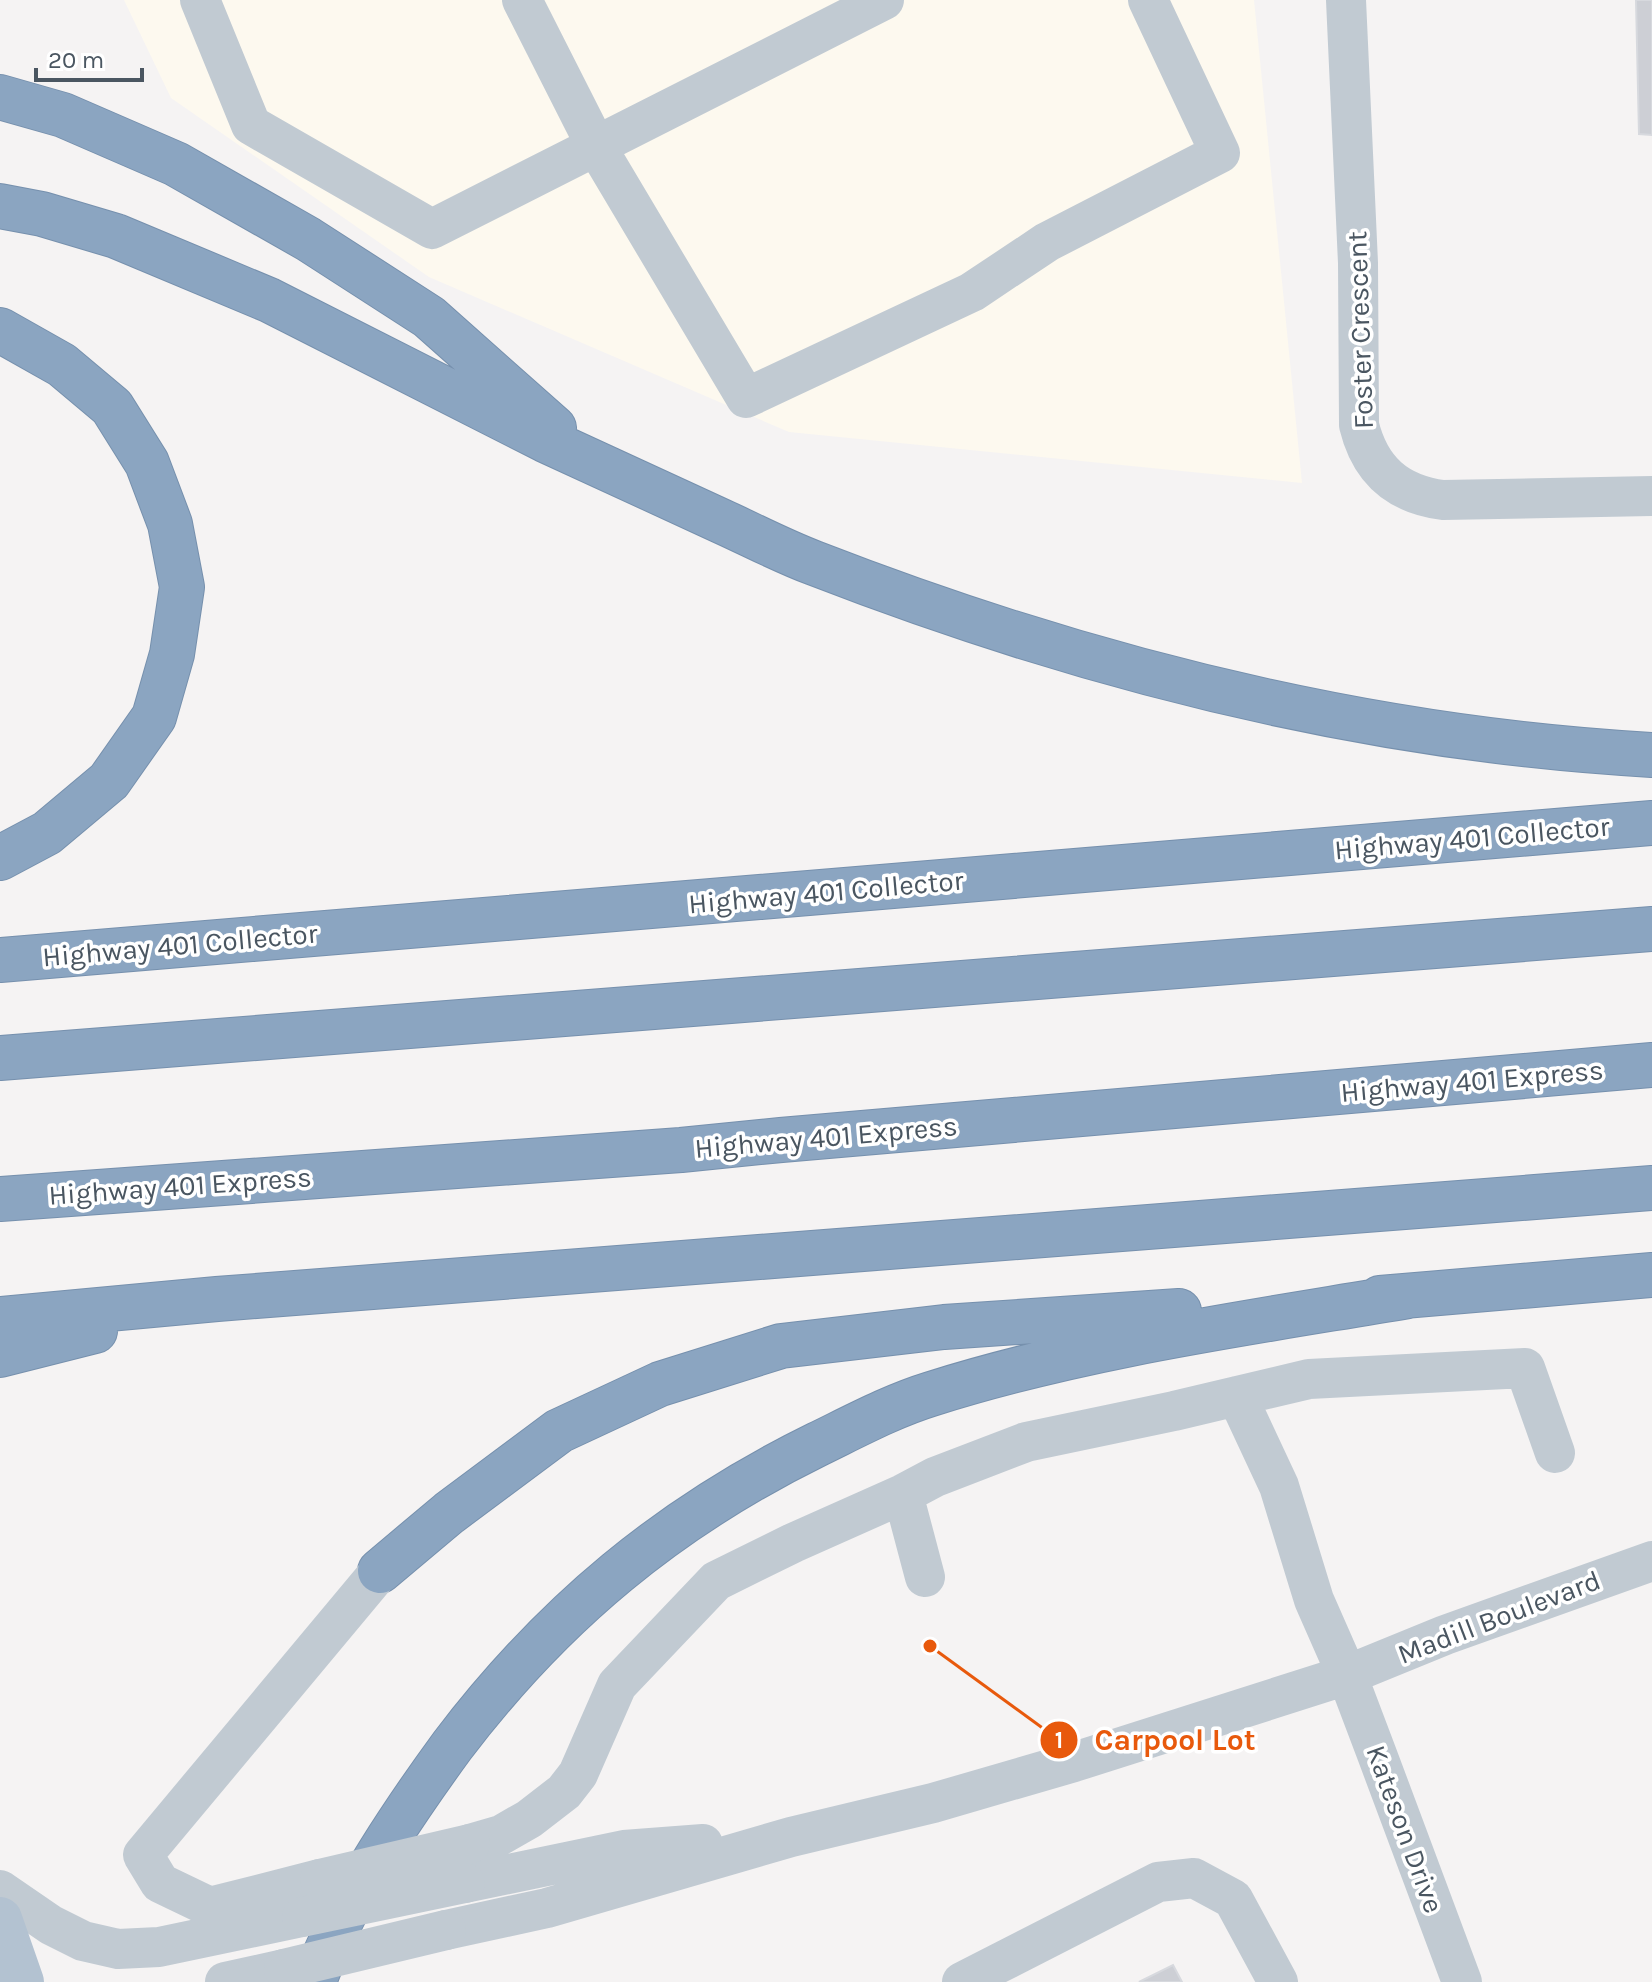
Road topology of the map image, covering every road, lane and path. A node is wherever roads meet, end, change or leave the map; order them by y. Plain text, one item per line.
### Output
1 (200, 0) edge
2 (522, 0) edge
3 (884, 0) edge
4 (1148, 0) edge
5 (1346, 0) edge
6 (0, 97) edge
7 (596, 146) junction
8 (0, 206) edge
9 (0, 330) edge
10 (591, 462) junction
11 (1652, 496) edge
12 (1652, 755) edge
13 (1652, 823) edge
14 (0, 858) edge
15 (1652, 929) edge
16 (0, 960) edge
17 (0, 1058) edge
18 (1652, 1065) edge
19 (1652, 1188) edge
20 (0, 1199) edge
21 (1652, 1275) edge
22 (1408, 1296) junction
23 (217, 1299) junction
24 (0, 1319) edge
25 (0, 1355) edge
26 (1237, 1396) junction
27 (1555, 1453) dead end
28 (903, 1494) junction
29 (1652, 1561) edge
30 (380, 1571) joint
31 (925, 1577) dead end
32 (1347, 1675) junction
33 (791, 1837) junction
34 (0, 1890) edge
35 (0, 1919) edge
36 (299, 1976) edge
37 (22, 1982) edge
38 (225, 1982) edge
39 (962, 1982) edge
40 (1278, 1982) edge
41 (1462, 1982) edge

1 - 7 street
2 - 7 street
3 - 7 street
4 - 7 street
5 - 11 street, Foster Crescent
6 - 10 highway
8 - 10 highway
9 - 14 highway
10 - 12 highway
13 - 16 highway, Highway 401 Collector
15 - 17 highway
18 - 20 highway, Highway 401 Express
19 - 23 highway
21 - 22 highway
22 - 30 highway
22 - 36 highway
23 - 24 highway
23 - 25 highway
26 - 27 street
26 - 28 street
26 - 32 street, Kateson Drive
28 - 30 street, bridge
28 - 31 street
29 - 32 street, Madill Boulevard
32 - 33 street, Madill Boulevard
32 - 41 street, Kateson Drive
33 - 34 street, bridge
33 - 36 street, bridge
35 - 37 main road
36 - 38 street
39 - 40 street

